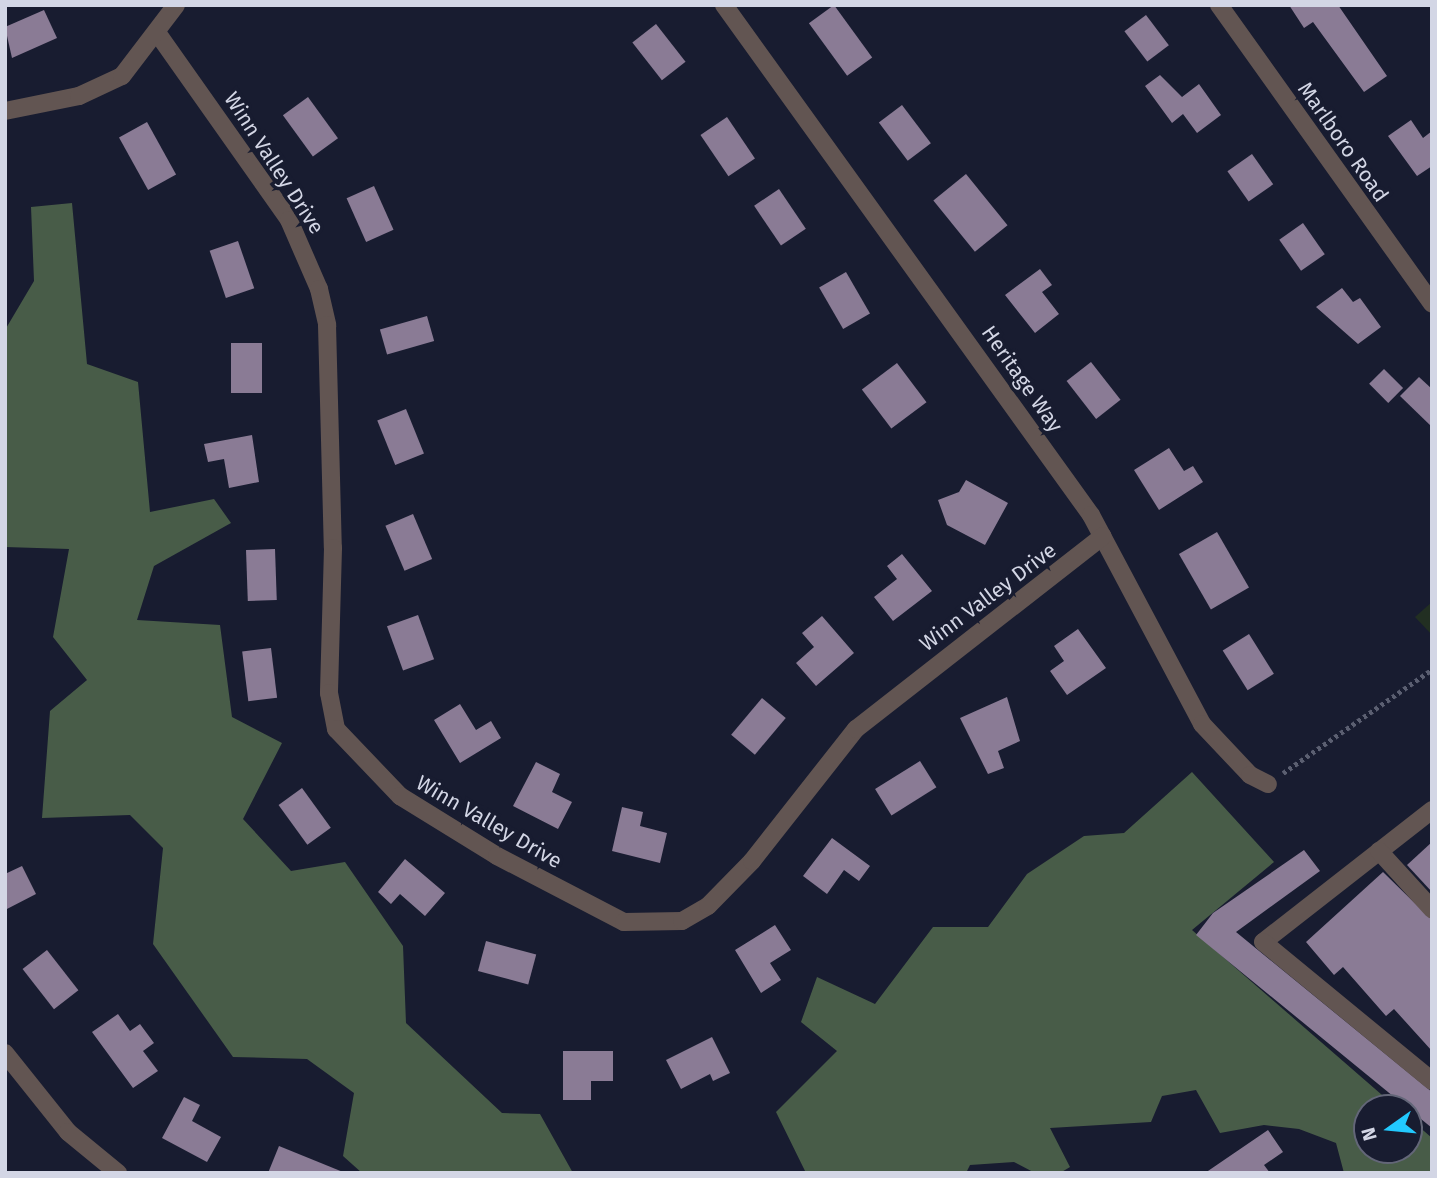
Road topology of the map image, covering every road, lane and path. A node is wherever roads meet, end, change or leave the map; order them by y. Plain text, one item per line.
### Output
1 (176, 5) edge
2 (724, 5) edge
3 (1219, 5) edge
4 (158, 34) junction
5 (5, 111) edge
6 (1432, 304) edge
7 (1103, 536) junction
8 (1432, 670) edge
9 (1268, 784) joint
10 (1432, 810) edge
11 (1380, 851) junction
12 (1432, 909) edge
13 (5, 1053) edge
14 (1432, 1081) edge
15 (118, 1173) edge

1 - 4 street
2 - 7 street, Heritage Way
3 - 6 street, Marlboro Road
4 - 5 street
4 - 7 street, Winn Valley Drive
7 - 9 street, Heritage Way
8 - 9 path
10 - 11 street
11 - 12 street
11 - 14 street
13 - 15 street

